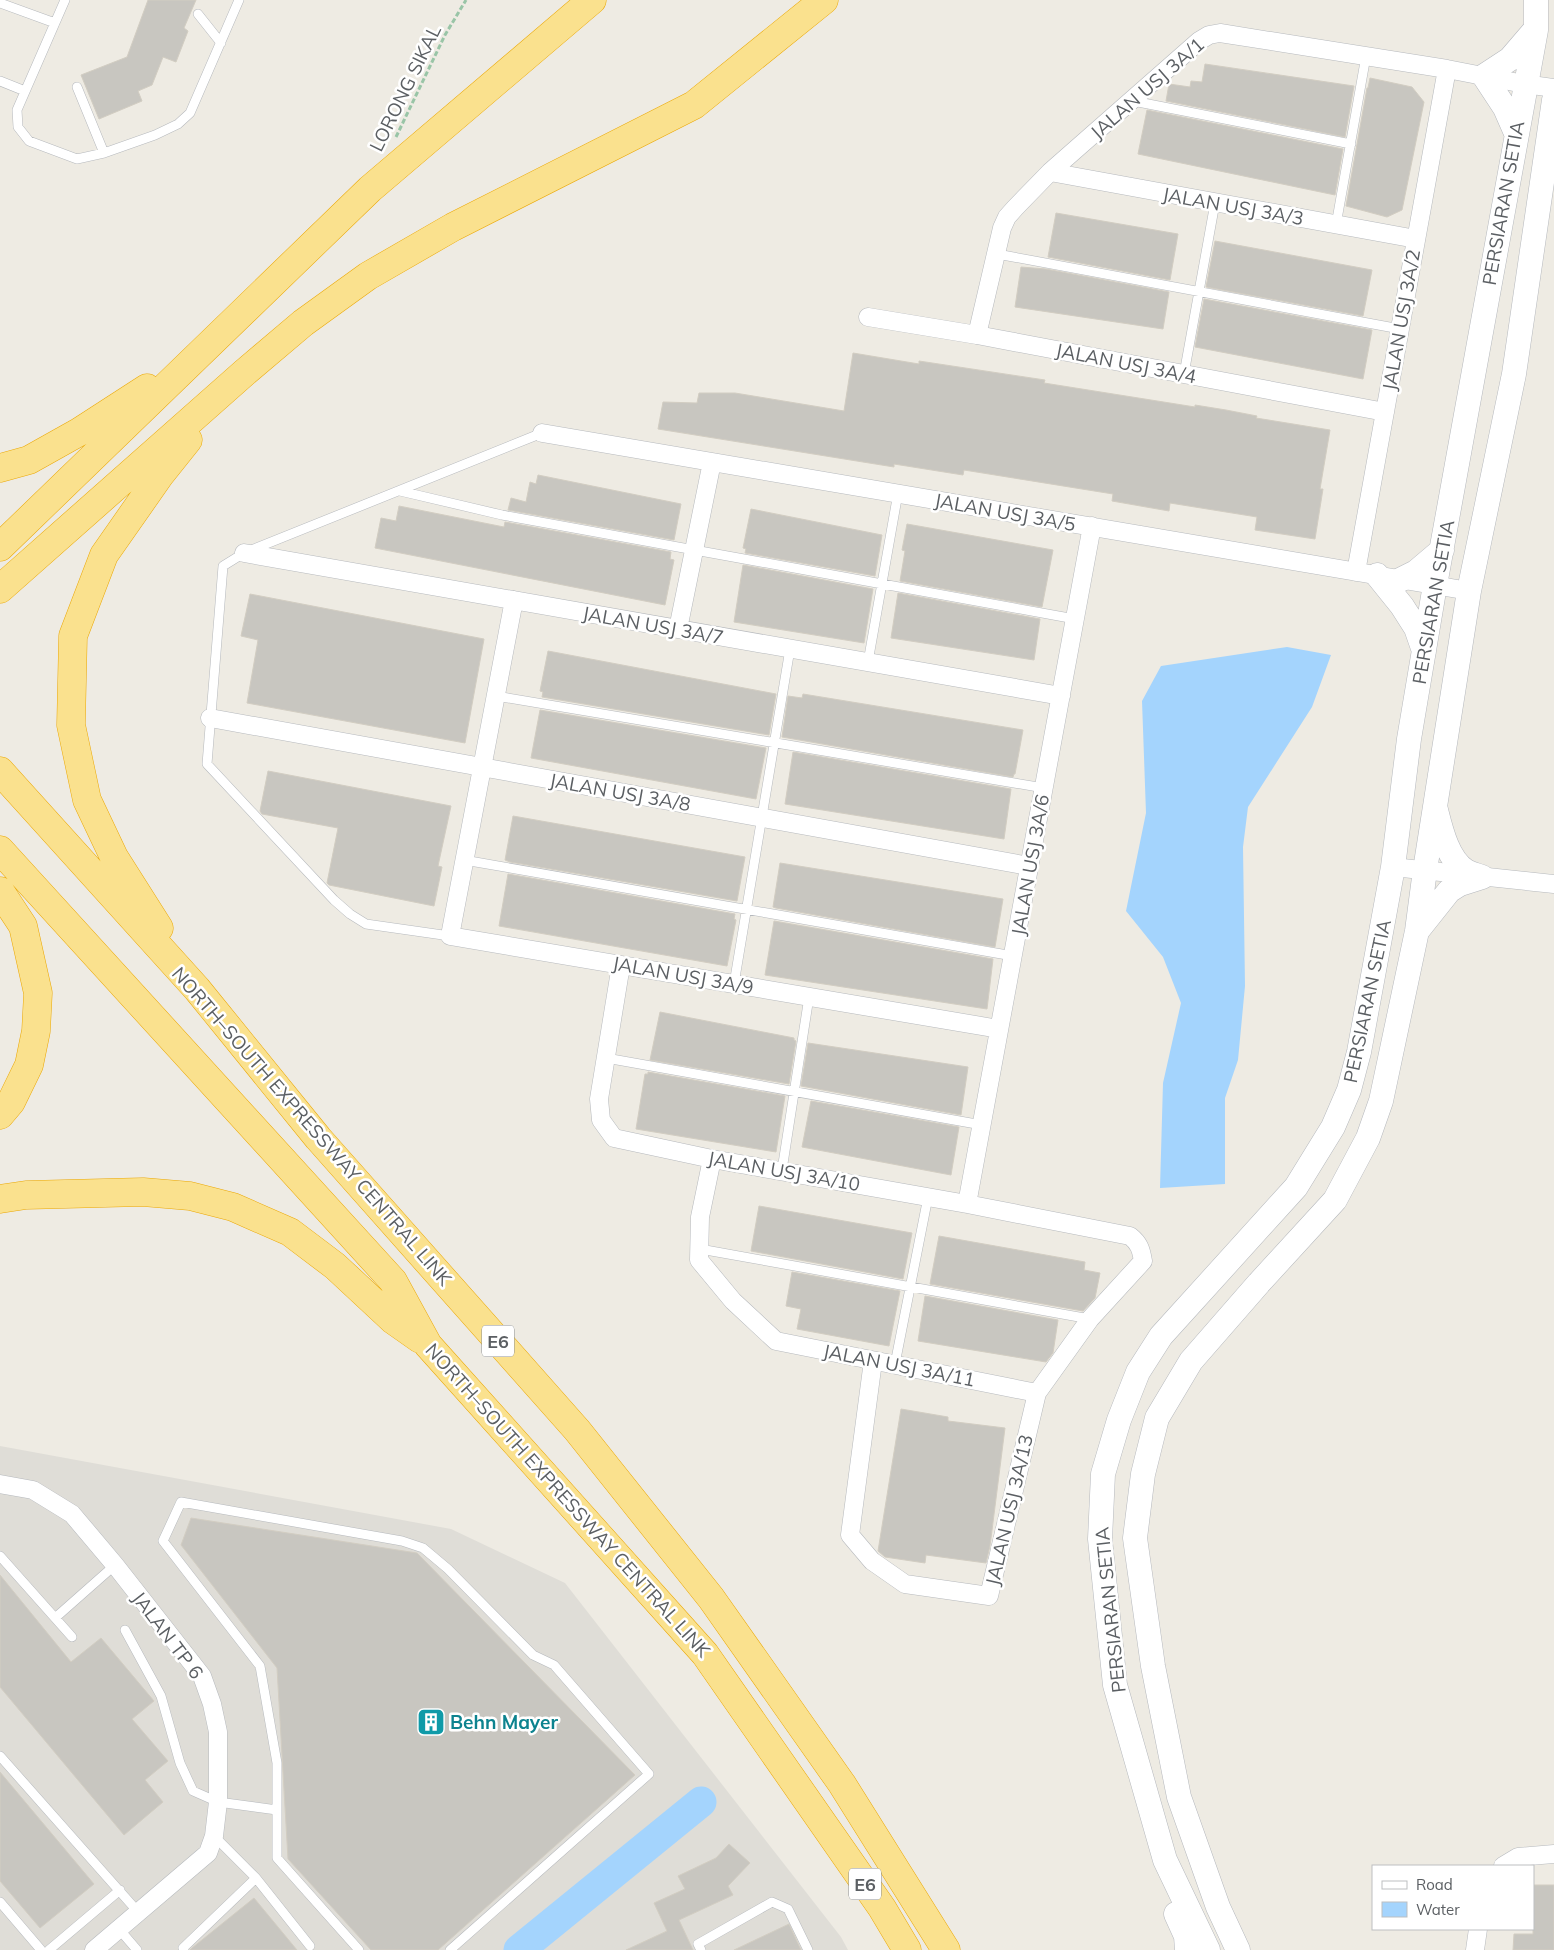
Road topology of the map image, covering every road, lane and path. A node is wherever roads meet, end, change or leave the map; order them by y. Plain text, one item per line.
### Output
1 (65, 0) edge
2 (239, 0) edge
3 (466, 0) edge
4 (592, 0) edge
5 (824, 0) edge
6 (1536, 0) edge
7 (0, 3) edge
8 (198, 14) dead end
9 (55, 23) junction
10 (1536, 30) junction
11 (221, 43) junction
12 (1366, 56) junction
13 (1447, 69) junction
14 (1484, 76) junction
15 (0, 81) edge
16 (1524, 84) junction
17 (77, 87) dead end
18 (1554, 88) edge
19 (24, 91) junction
20 (1132, 100) junction
21 (1554, 100) edge
22 (1516, 133) junction
23 (395, 138) dead end
24 (1351, 144) junction
25 (104, 153) junction
26 (1050, 172) junction
27 (1215, 203) junction
28 (1336, 225) junction
29 (1416, 239) junction
30 (996, 254) junction
31 (1199, 291) junction
32 (868, 317) dead end
33 (1400, 329) junction
34 (977, 335) junction
35 (214, 340) junction
36 (244, 373) junction
37 (1184, 374) junction
38 (1385, 412) junction
39 (542, 433) joint
40 (712, 462) junction
41 (0, 468) edge
42 (400, 490) junction
43 (898, 493) junction
44 (1092, 526) junction
45 (0, 547) edge
46 (694, 549) junction
47 (1442, 550) junction
48 (244, 553) junction
49 (1366, 573) junction
50 (1400, 580) junction
51 (882, 583) junction
52 (1435, 585) junction
53 (0, 589) edge
54 (1468, 591) junction
55 (514, 600) junction
56 (1075, 618) junction
57 (678, 629) junction
58 (790, 649) junction
59 (1424, 651) junction
60 (868, 662) junction
61 (496, 696) junction
62 (1061, 696) junction
63 (210, 718) junction
64 (774, 744) junction
65 (482, 767) junction
66 (0, 772) edge
67 (1044, 788) junction
68 (1435, 806) junction
69 (762, 818) junction
70 (0, 850) edge
71 (464, 860) junction
72 (1029, 866) junction
73 (1393, 867) junction
74 (1425, 870) junction
75 (1482, 877) junction
76 (1554, 884) edge
77 (0, 891) edge
78 (746, 910) junction
79 (1417, 931) junction
80 (450, 936) junction
81 (1013, 956) junction
82 (621, 965) junction
83 (734, 984) junction
84 (197, 989) junction
85 (809, 997) junction
86 (1000, 1029) junction
87 (606, 1058) junction
88 (794, 1092) junction
89 (0, 1115) edge
90 (982, 1125) junction
91 (712, 1159) junction
92 (782, 1170) junction
93 (928, 1197) junction
94 (0, 1199) edge
95 (967, 1204) junction
96 (700, 1249) junction
97 (910, 1286) junction
98 (1090, 1319) junction
99 (428, 1345) junction
100 (873, 1361) junction
101 (896, 1364) junction
102 (1037, 1392) junction
103 (0, 1484) edge
104 (0, 1556) edge
105 (115, 1565) junction
106 (55, 1618) junction
107 (125, 1630) dead end
108 (72, 1637) dead end
109 (1115, 1685) junction
110 (0, 1756) edge
111 (218, 1802) junction
112 (277, 1810) junction
113 (214, 1836) junction
114 (1554, 1854) edge
115 (1505, 1865) edge
116 (256, 1878) junction
117 (120, 1890) junction
118 (0, 1902) edge
119 (139, 1913) junction
120 (120, 1929) junction
121 (1478, 1930) edge
122 (310, 1946) dead end
123 (40, 1950) edge
124 (49, 1950) edge
125 (94, 1950) edge
126 (137, 1950) edge
127 (184, 1950) edge
128 (359, 1950) edge
129 (450, 1950) edge
130 (701, 1950) edge
131 (808, 1950) edge
132 (906, 1950) edge
133 (946, 1950) edge
134 (1187, 1950) edge
135 (1208, 1950) edge
136 (1238, 1950) edge
137 (1475, 1950) edge

1 - 9 lane
2 - 11 lane
3 - 23 path, LORONG SIKAL
4 - 35 highway
5 - 36 highway
6 - 10 main road, PERSIARAN SETIA
7 - 9 lane
8 - 11 lane
9 - 19 lane
10 - 14 main road
10 - 16 main road, PERSIARAN SETIA
11 - 25 lane
12 - 13 street, JALAN USJ 3A/1
12 - 20 street, JALAN USJ 3A/1
12 - 24 lane
13 - 14 street, JALAN USJ 3A/1
13 - 29 street, JALAN USJ 3A/2
14 - 16 street, JALAN USJ 3A/1
14 - 22 main road
15 - 19 lane
16 - 18 street, JALAN USJ 3A/1
16 - 22 main road, PERSIARAN SETIA
17 - 25 lane
19 - 25 lane
20 - 24 lane
20 - 26 street, JALAN USJ 3A/1
21 - 54 main road, PERSIARAN SETIA
22 - 47 main road, PERSIARAN SETIA
24 - 28 lane
26 - 27 street, JALAN USJ 3A/3
26 - 30 street, JALAN USJ 3A/1
27 - 28 street, JALAN USJ 3A/3
27 - 31 lane
28 - 29 street, JALAN USJ 3A/3
29 - 33 street, JALAN USJ 3A/2
30 - 31 lane
30 - 34 street, JALAN USJ 3A/1
31 - 33 lane
31 - 37 lane
32 - 34 street, JALAN USJ 3A/4
33 - 38 street, JALAN USJ 3A/2
34 - 37 street, JALAN USJ 3A/4
35 - 41 highway
35 - 45 highway
36 - 53 highway
36 - 84 highway
37 - 38 street, JALAN USJ 3A/4
38 - 49 street, JALAN USJ 3A/2
39 - 40 street, JALAN USJ 3A/5
39 - 42 lane
40 - 43 street, JALAN USJ 3A/5
40 - 46 street
42 - 46 lane
42 - 48 lane
43 - 44 street, JALAN USJ 3A/5
43 - 51 lane
44 - 49 street, JALAN USJ 3A/5
44 - 56 street, JALAN USJ 3A/6
46 - 51 lane
46 - 57 street
47 - 50 main road
47 - 52 main road, PERSIARAN SETIA
48 - 55 street, JALAN USJ 3A/7
48 - 63 lane
49 - 50 street, JALAN USJ 3A/5
49 - 59 main road
50 - 52 street, JALAN USJ 3A/5
51 - 56 lane
51 - 60 lane
52 - 54 street, JALAN USJ 3A/5
52 - 59 main road, PERSIARAN SETIA
54 - 68 main road, PERSIARAN SETIA
55 - 57 street, JALAN USJ 3A/7
55 - 61 street
56 - 62 street, JALAN USJ 3A/6
57 - 58 street, JALAN USJ 3A/7
58 - 60 street, JALAN USJ 3A/7
58 - 64 lane
59 - 73 main road, PERSIARAN SETIA
60 - 62 street, JALAN USJ 3A/7
61 - 64 lane
61 - 65 street
62 - 67 street, JALAN USJ 3A/6
63 - 65 street, JALAN USJ 3A/8
63 - 80 lane, JALAN USJ 3A/9
64 - 67 lane
64 - 69 lane
65 - 69 street, JALAN USJ 3A/8
65 - 71 street
66 - 84 highway, NORTH–SOUTH EXPRESSWAY CENTRAL LINK / E6
67 - 72 street, JALAN USJ 3A/6
68 - 74 main road, PERSIARAN SETIA
68 - 75 main road
69 - 72 street, JALAN USJ 3A/8
69 - 78 lane
70 - 99 highway, NORTH–SOUTH EXPRESSWAY CENTRAL LINK / E6
71 - 78 lane
71 - 80 street
72 - 81 street, JALAN USJ 3A/6
73 - 74 street
73 - 109 main road, PERSIARAN SETIA
74 - 75 street
74 - 79 main road, PERSIARAN SETIA
75 - 76 street
75 - 79 main road
77 - 89 highway
78 - 81 lane
78 - 83 lane
79 - 136 main road, PERSIARAN SETIA
80 - 82 street, JALAN USJ 3A/9
81 - 86 street, JALAN USJ 3A/6
82 - 83 street, JALAN USJ 3A/9
82 - 87 street, JALAN USJ 3A/10
83 - 85 street, JALAN USJ 3A/9
84 - 133 highway, NORTH–SOUTH EXPRESSWAY CENTRAL LINK / E6
85 - 86 street, JALAN USJ 3A/9
85 - 88 lane
86 - 90 street, JALAN USJ 3A/6
87 - 88 lane
87 - 91 street, JALAN USJ 3A/10
88 - 90 lane
88 - 92 lane
90 - 95 street, JALAN USJ 3A/6
91 - 92 street, JALAN USJ 3A/10
91 - 96 street, JALAN USJ 3A/11
92 - 93 street, JALAN USJ 3A/10
93 - 95 street, JALAN USJ 3A/10
93 - 97 lane
94 - 99 highway
95 - 98 street, JALAN USJ 3A/10
96 - 97 lane
96 - 100 street, JALAN USJ 3A/11
97 - 98 lane
97 - 101 lane
98 - 102 street
99 - 132 highway, NORTH–SOUTH EXPRESSWAY CENTRAL LINK / E6
100 - 101 street, JALAN USJ 3A/11
100 - 102 street, JALAN USJ 3A/13
101 - 102 street, JALAN USJ 3A/11
103 - 105 street, JALAN TP 6
104 - 106 lane
105 - 106 lane
105 - 111 street, JALAN TP 6
106 - 108 lane
107 - 111 lane
109 - 134 main road
109 - 135 main road, PERSIARAN SETIA
110 - 117 lane
111 - 112 lane
111 - 113 street, JALAN TP 6
112 - 128 lane
112 - 129 lane
113 - 116 lane
113 - 119 street, JALAN TP 6
114 - 115 street
116 - 122 lane
116 - 127 lane
117 - 119 lane
117 - 124 lane
118 - 123 lane
119 - 120 street, JALAN TP 6
120 - 125 street, JALAN TP 6
120 - 126 lane
121 - 137 street
130 - 131 lane

